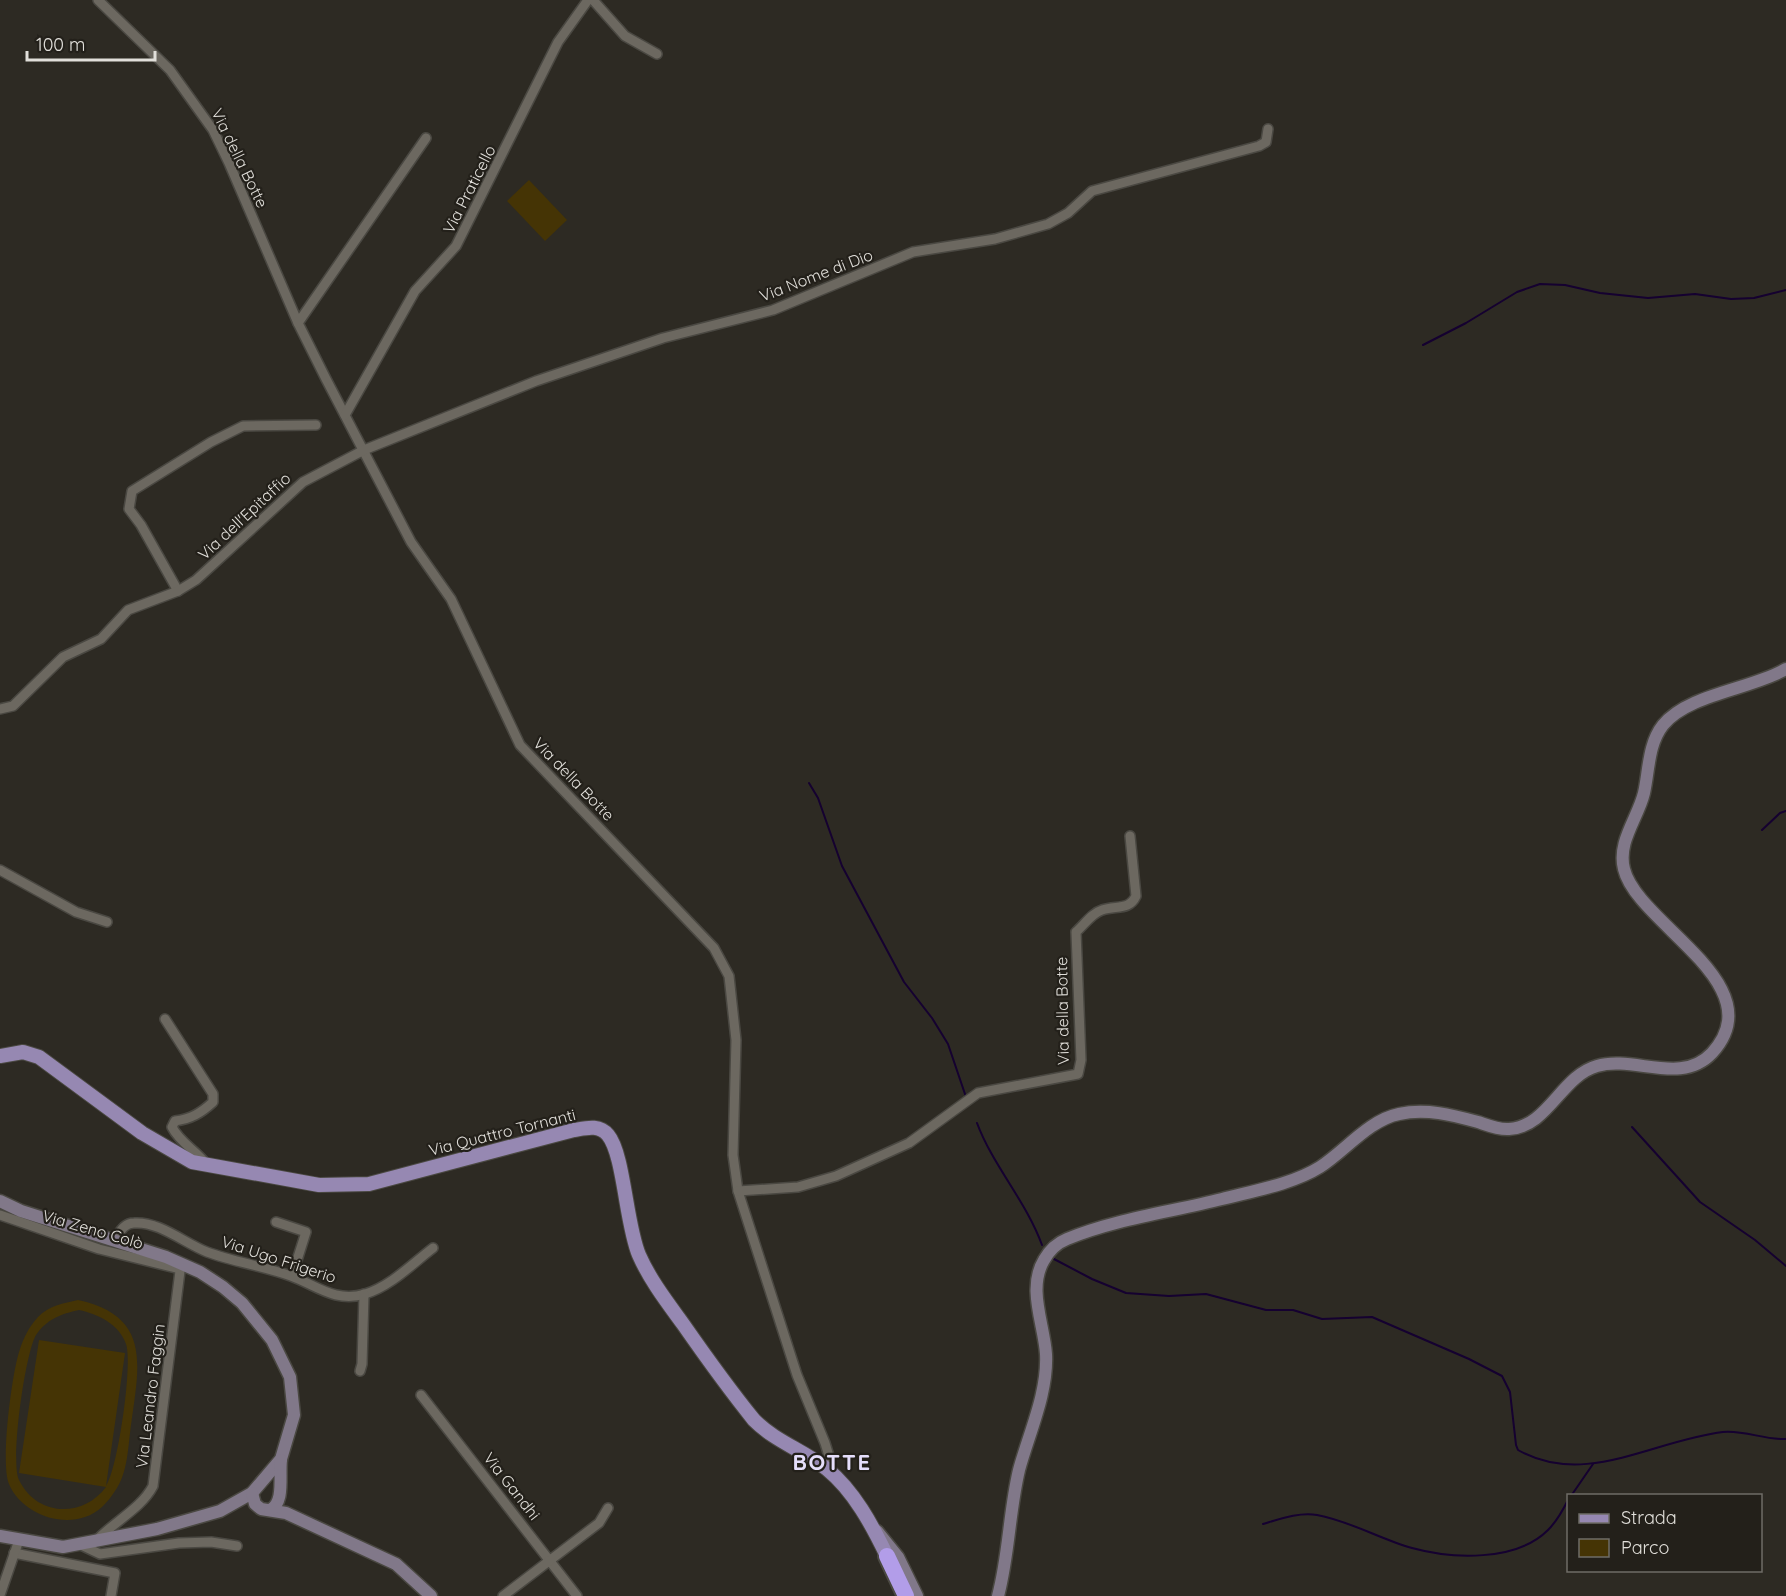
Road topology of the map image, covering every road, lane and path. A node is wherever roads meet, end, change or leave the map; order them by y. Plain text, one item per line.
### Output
1 (98, 0) edge
2 (588, 0) edge
3 (593, 0) edge
4 (657, 54) dead end
5 (1268, 129) dead end
6 (426, 138) dead end
7 (298, 323) junction
8 (345, 415) junction
9 (316, 425) dead end
10 (364, 450) junction
11 (178, 591) junction
12 (1786, 669) edge
13 (0, 709) edge
14 (1130, 836) dead end
15 (0, 870) edge
16 (107, 922) dead end
17 (165, 1019) dead end
18 (0, 1056) edge
19 (207, 1165) junction
20 (738, 1191) junction
21 (0, 1201) edge
22 (0, 1215) edge
23 (276, 1222) dead end
24 (114, 1240) junction
25 (433, 1248) dead end
26 (181, 1266) junction
27 (291, 1276) junction
28 (364, 1294) junction
29 (360, 1371) dead end
30 (421, 1395) dead end
31 (281, 1459) junction
32 (827, 1469) junction
33 (263, 1482) junction
34 (252, 1493) junction
35 (279, 1493) junction
36 (608, 1508) dead end
37 (264, 1509) junction
38 (220, 1511) junction
39 (300, 1519) junction
40 (871, 1526) junction
41 (0, 1536) edge
42 (19, 1540) junction
43 (88, 1544) junction
44 (237, 1546) dead end
45 (14, 1553) junction
46 (887, 1556) junction
47 (551, 1560) junction
48 (1004, 1574) junction
49 (0, 1595) edge
50 (111, 1596) edge
51 (431, 1596) edge
52 (503, 1596) edge
53 (577, 1596) edge
54 (902, 1596) edge
55 (906, 1596) edge
56 (917, 1596) edge
57 (998, 1596) edge
58 (1007, 1596) edge

1 - 7 street, Via della Botte
2 - 8 street, Via Praticello
3 - 4 street
5 - 10 street, Via Nome di Dio
6 - 7 street
7 - 8 street, Via della Botte
8 - 10 street, Via della Botte
9 - 11 street
10 - 11 street, Via dell'Epitaffio
10 - 20 street, Via della Botte
11 - 13 street, Via dell'Epitaffio
12 - 48 main road
14 - 20 street, Via della Botte
15 - 16 street
17 - 19 street
18 - 19 main road, Via Quattro Tornanti
19 - 32 main road, Via Quattro Tornanti
20 - 32 street, Via della Botte
21 - 24 main road
22 - 26 street, Via Zeno Colò
23 - 27 street
24 - 26 main road
24 - 27 street, Via Ugo Frigerio
25 - 28 street, Via Ugo Frigerio
26 - 31 main road
26 - 43 street, Via Leandro Faggin
27 - 28 street, Via Ugo Frigerio
28 - 29 street
30 - 47 street, Via Gandhi
31 - 33 main road
31 - 35 main road
32 - 40 main road, Via Quattro Tornanti
33 - 34 main road
33 - 35 main road
34 - 37 main road
34 - 38 main road
35 - 37 main road
35 - 39 main road
36 - 47 street
37 - 38 main road
37 - 39 main road
38 - 43 main road
39 - 51 main road
40 - 46 main road, Via Quattro Tornanti
40 - 56 main road
41 - 42 main road
42 - 43 main road
42 - 45 street
43 - 44 street
45 - 49 street
45 - 50 street
46 - 54 main road
46 - 55 highway
47 - 52 street
47 - 53 street, Via Gandhi
48 - 57 main road
48 - 58 main road

